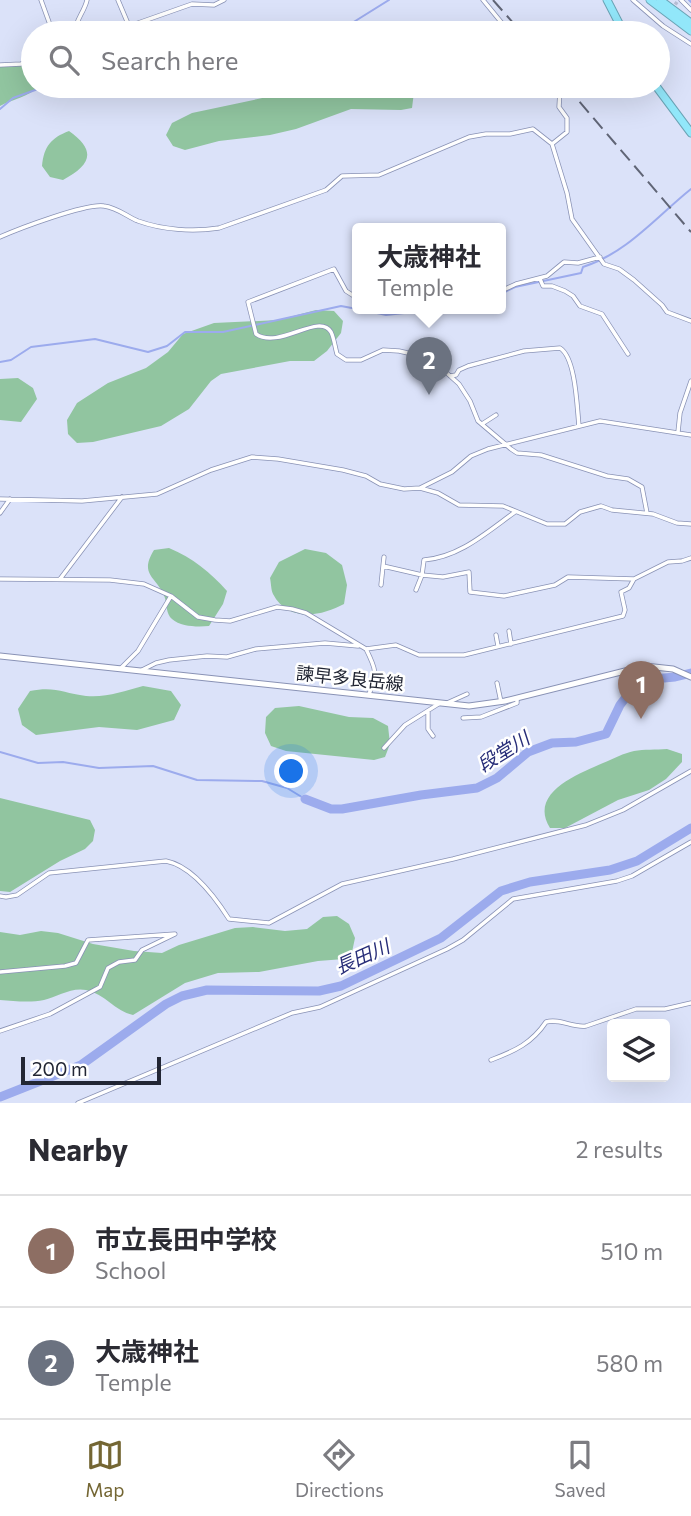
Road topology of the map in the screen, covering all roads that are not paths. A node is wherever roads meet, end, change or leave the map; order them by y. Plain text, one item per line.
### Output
1 (41, 0) edge
2 (86, 0) edge
3 (118, 0) edge
4 (224, 0) edge
5 (483, 0) edge
6 (607, 0) edge
7 (633, 0) edge
8 (650, 0) edge
9 (660, 0) edge
10 (678, 0) edge
11 (691, 10) edge
12 (49, 21) edge
13 (77, 21) edge
14 (127, 21) edge
15 (143, 21) edge
16 (500, 21) edge
17 (618, 21) edge
18 (657, 21) edge
19 (691, 23) edge
20 (670, 30) edge
21 (691, 31) edge
22 (691, 44) edge
23 (21, 64) edge
24 (0, 65) edge
25 (560, 98) edge
26 (665, 98) edge
27 (691, 133) edge
28 (552, 144) junction
29 (0, 237) edge
30 (600, 257) junction
31 (541, 282) junction
32 (506, 289) edge
33 (352, 295) edge
34 (691, 321) edge
35 (628, 354) dead end
36 (450, 376) junction
37 (691, 381) edge
38 (496, 415) dead end
39 (482, 424) junction
40 (579, 426) junction
41 (678, 432) junction
42 (691, 435) edge
43 (505, 445) junction
44 (420, 488) junction
45 (122, 497) junction
46 (0, 499) edge
47 (10, 499) junction
48 (515, 512) junction
49 (0, 513) edge
50 (647, 513) junction
51 (690, 522) edge
52 (384, 557) dead end
53 (691, 558) edge
54 (383, 566) junction
55 (422, 575) junction
56 (0, 579) edge
57 (634, 579) junction
58 (60, 580) junction
59 (381, 585) dead end
60 (416, 590) dead end
61 (171, 596) junction
62 (509, 631) dead end
63 (496, 635) dead end
64 (511, 644) junction
65 (360, 646) junction
66 (498, 646) junction
67 (366, 649) junction
68 (0, 656) edge
69 (121, 668) junction
70 (142, 670) junction
71 (691, 677) edge
72 (497, 683) dead end
73 (369, 694) junction
74 (467, 694) dead end
75 (517, 698) junction
76 (501, 702) junction
77 (442, 704) junction
78 (428, 711) junction
79 (463, 718) dead end
80 (433, 736) dead end
81 (384, 748) dead end
82 (691, 771) edge
83 (691, 842) edge
84 (0, 896) edge
85 (0, 972) edge
86 (691, 1003) edge
87 (0, 1031) edge
88 (491, 1060) dead end
89 (78, 1103) edge

1 - 12 street
2 - 13 street
3 - 14 street
4 - 15 street
5 - 16 street
6 - 17 highway
7 - 18 street
8 - 21 highway
9 - 19 highway
10 - 11 street
20 - 22 street
23 - 24 street
25 - 28 street
26 - 27 highway
28 - 29 street
28 - 30 street
30 - 31 street
30 - 34 street
31 - 32 street
31 - 35 street
33 - 36 street
36 - 39 street
36 - 40 street
37 - 41 street
38 - 39 street
39 - 43 street
40 - 41 street
40 - 43 street
41 - 42 street
43 - 44 street
43 - 50 street
44 - 45 street
44 - 48 street
45 - 47 street
45 - 58 street
46 - 47 street
47 - 49 street
48 - 50 street
48 - 55 street
50 - 51 street
52 - 54 street
53 - 57 street
54 - 55 street
54 - 59 street
55 - 57 street
55 - 60 street
56 - 58 street
57 - 64 street
58 - 61 street
61 - 65 street
61 - 69 street
62 - 64 street
63 - 66 street
64 - 66 street
65 - 67 street
65 - 70 street
66 - 67 street
67 - 73 street
68 - 69 main road, 諫早多良岳線
69 - 70 main road, 諫早多良岳線
70 - 73 main road, 諫早多良岳線
71 - 75 main road, 諫早多良岳線
72 - 76 street
73 - 77 main road, 諫早多良岳線
74 - 77 street
75 - 76 main road, 諫早多良岳線
75 - 79 street
76 - 77 main road, 諫早多良岳線
77 - 78 street
78 - 80 street
78 - 81 street
82 - 84 street
83 - 89 street
85 - 87 street
86 - 88 street

